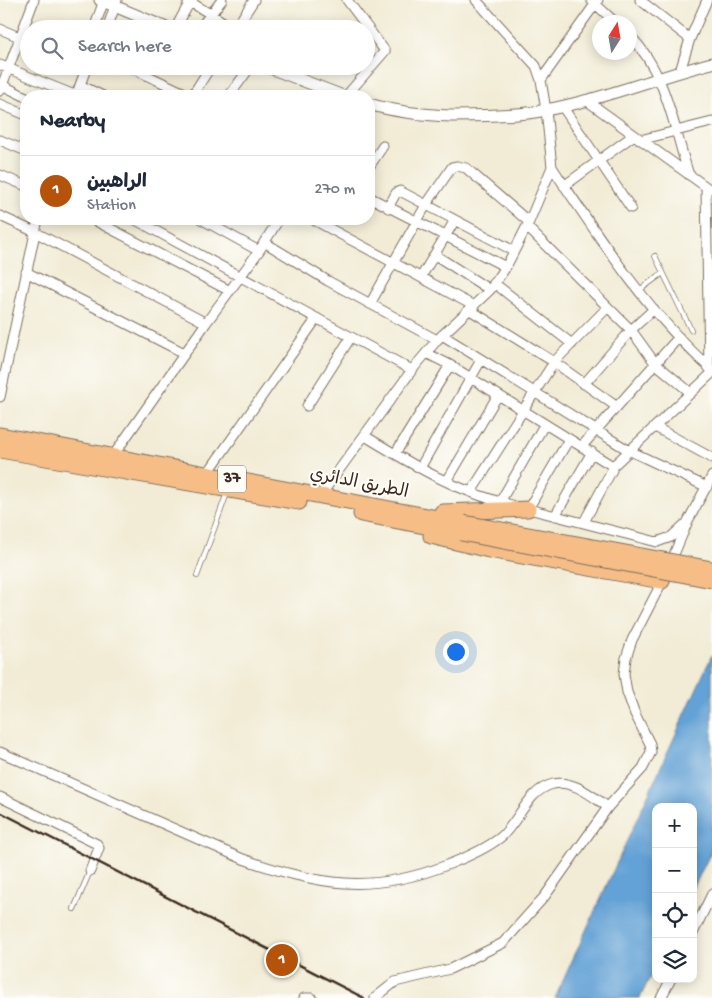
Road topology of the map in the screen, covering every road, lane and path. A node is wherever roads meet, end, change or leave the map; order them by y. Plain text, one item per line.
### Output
1 (34, 0) edge
2 (222, 0) edge
3 (347, 0) edge
4 (476, 0) edge
5 (640, 0) edge
6 (707, 0) edge
7 (108, 1) edge
8 (189, 1) edge
9 (251, 1) edge
10 (595, 1) edge
11 (209, 15) junction
12 (608, 15) edge
13 (29, 20) edge
14 (98, 20) edge
15 (107, 20) edge
16 (150, 20) edge
17 (180, 20) edge
18 (205, 20) edge
19 (218, 20) edge
20 (240, 20) edge
21 (362, 20) edge
22 (0, 29) edge
23 (20, 37) edge
24 (375, 38) edge
25 (690, 39) junction
26 (637, 44) edge
27 (20, 46) edge
28 (375, 63) edge
29 (712, 63) edge
30 (4, 67) edge
31 (680, 71) junction
32 (20, 73) edge
33 (24, 75) edge
34 (84, 75) edge
35 (146, 75) edge
36 (205, 75) edge
37 (245, 75) edge
38 (283, 75) edge
39 (364, 75) edge
40 (658, 77) junction
41 (541, 80) junction
42 (80, 85) junction
43 (1, 87) edge
44 (61, 90) edge
45 (78, 90) edge
46 (90, 90) edge
47 (178, 90) edge
48 (195, 90) edge
49 (234, 90) edge
50 (314, 90) edge
51 (350, 90) edge
52 (20, 95) edge
53 (586, 100) junction
54 (0, 104) edge
55 (375, 106) edge
56 (562, 106) junction
57 (546, 110) junction
58 (20, 112) edge
59 (712, 122) edge
60 (675, 131) junction
61 (637, 138) junction
62 (0, 140) edge
63 (383, 146) dead end
64 (20, 148) edge
65 (375, 158) edge
66 (599, 161) junction
67 (552, 168) junction
68 (0, 175) edge
69 (689, 175) junction
70 (20, 183) edge
71 (564, 186) junction
72 (709, 189) edge
73 (375, 200) edge
74 (426, 205) junction
75 (388, 208) junction
76 (631, 208) dead end
77 (0, 216) edge
78 (455, 220) junction
79 (416, 222) junction
80 (37, 225) edge
81 (104, 225) edge
82 (145, 225) edge
83 (212, 225) edge
84 (275, 225) edge
85 (323, 225) edge
86 (528, 225) junction
87 (35, 232) junction
88 (446, 237) junction
89 (264, 242) junction
90 (259, 251) junction
91 (514, 251) junction
92 (435, 255) junction
93 (655, 256) dead end
94 (394, 264) junction
95 (506, 267) junction
96 (26, 272) junction
97 (663, 273) junction
98 (240, 277) junction
99 (420, 277) junction
100 (492, 286) junction
101 (230, 291) junction
102 (638, 291) junction
103 (711, 300) edge
104 (370, 304) junction
105 (608, 307) junction
106 (472, 308) junction
107 (654, 308) junction
108 (317, 318) junction
109 (206, 323) junction
110 (631, 330) junction
111 (691, 330) dead end
112 (352, 337) junction
113 (679, 337) junction
114 (440, 338) junction
115 (572, 344) junction
116 (184, 353) junction
117 (426, 353) junction
118 (481, 360) junction
119 (554, 362) junction
120 (656, 363) junction
121 (450, 365) junction
122 (412, 370) junction
123 (711, 370) edge
124 (471, 378) junction
125 (584, 384) junction
126 (536, 392) junction
127 (498, 394) junction
128 (690, 394) junction
129 (0, 398) edge
130 (307, 406) dead end
131 (617, 407) junction
132 (524, 411) junction
133 (544, 425) junction
134 (654, 427) junction
135 (596, 430) junction
136 (0, 435) edge
137 (365, 436) junction
138 (569, 439) junction
139 (582, 446) junction
140 (0, 450) edge
141 (628, 450) junction
142 (592, 452) junction
143 (395, 454) junction
144 (113, 456) junction
145 (712, 458) edge
146 (612, 467) junction
147 (420, 468) junction
148 (207, 474) junction
149 (712, 476) edge
150 (447, 481) junction
151 (707, 488) junction
152 (228, 490) junction
153 (471, 492) junction
154 (320, 496) junction
155 (500, 502) junction
156 (528, 509) junction
157 (555, 516) junction
158 (411, 518) junction
159 (688, 521) junction
160 (584, 522) junction
161 (462, 528) junction
162 (712, 569) edge
163 (197, 576) dead end
164 (712, 580) edge
165 (662, 581) junction
166 (1, 754) edge
167 (0, 797) edge
168 (608, 807) junction
169 (90, 871) joint
170 (712, 894) edge
171 (74, 909) dead end
172 (697, 926) edge
173 (669, 983) edge
174 (304, 998) edge
175 (312, 998) edge
176 (375, 998) edge
177 (661, 998) edge

1 - 13 street
2 - 11 street
3 - 21 street
4 - 41 street
5 - 25 street
6 - 25 street
7 - 14 street
7 - 15 street
7 - 16 street
8 - 11 street
8 - 17 street
9 - 20 street
10 - 12 street
10 - 41 street
11 - 18 street
11 - 19 street
22 - 23 street
24 - 28 street
25 - 31 street
26 - 40 street
27 - 30 street
29 - 31 street
30 - 32 street
30 - 43 street
31 - 40 street
33 - 44 street
34 - 42 street
35 - 47 street
36 - 48 street
37 - 49 street
38 - 50 street
39 - 51 street
40 - 53 street
40 - 60 street
41 - 57 street
42 - 45 street
42 - 46 street
43 - 52 street
53 - 56 street
53 - 61 street
54 - 58 street
55 - 57 street
56 - 57 street
56 - 66 street
57 - 67 street
59 - 60 street
60 - 61 street
60 - 69 street
61 - 66 street
61 - 69 street
62 - 64 street
63 - 65 street
66 - 71 street
66 - 76 street
67 - 71 street
67 - 86 street
68 - 70 street
69 - 72 street
71 - 102 street
72 - 103 street
73 - 75 street
74 - 75 street
74 - 78 street
74 - 79 street
74 - 86 street
75 - 79 street
77 - 87 street
78 - 88 street
78 - 91 street
79 - 88 street
79 - 94 street
80 - 87 street
81 - 101 street
82 - 98 street
83 - 90 street
84 - 89 street
85 - 94 street
86 - 91 street
86 - 105 street
87 - 96 street
87 - 109 street
88 - 92 street
88 - 95 street
89 - 90 street
89 - 104 street
90 - 98 street
91 - 95 street
92 - 99 street
92 - 100 street
93 - 97 lane
94 - 99 street
94 - 104 street
95 - 100 street
96 - 116 street
96 - 129 street
97 - 102 lane
97 - 111 lane
98 - 101 street
98 - 108 street
99 - 106 street
100 - 106 street
100 - 115 street
101 - 109 street
102 - 107 street
103 - 123 street
104 - 114 street
105 - 110 street
105 - 115 street
106 - 114 street
106 - 119 street
107 - 110 street
107 - 113 street
108 - 112 street
108 - 148 street
109 - 116 street
110 - 120 street
110 - 125 street
112 - 122 street
112 - 130 street
113 - 120 street
113 - 123 street
114 - 117 street
114 - 118 street
115 - 119 street
116 - 144 street
117 - 121 street
117 - 122 street
118 - 124 street
118 - 126 street
119 - 125 street
119 - 126 street
120 - 128 street
120 - 131 street
121 - 124 street
121 - 143 street
122 - 137 street
123 - 128 street
124 - 127 street
124 - 147 street
125 - 131 street
126 - 132 street
126 - 135 street
127 - 132 street
127 - 150 street
128 - 134 street
131 - 135 street
132 - 133 street
132 - 153 street
133 - 138 street
133 - 155 street
134 - 141 street
134 - 145 street
135 - 139 street
135 - 141 street
136 - 144 highway, الطريق الدائري / 37
137 - 143 street
137 - 154 street
138 - 139 street
138 - 156 street
139 - 142 street
140 - 152 highway, الطريق الدائري / 37
141 - 146 street
141 - 151 street
142 - 146 street
142 - 157 street
143 - 147 street
144 - 148 highway, الطريق الدائري / 37
146 - 160 street
147 - 150 street
148 - 154 highway, الطريق الدائري / 37
149 - 151 street
150 - 153 street
151 - 159 street
152 - 158 highway, الطريق الدائري / 37
152 - 163 lane
153 - 155 street
154 - 158 highway, الطريق الدائري / 37
155 - 156 street
156 - 157 street
156 - 158 highway
157 - 160 street
158 - 161 highway, الطريق الدائري / 37
158 - 165 highway
159 - 160 street
159 - 165 street
161 - 162 highway, الطريق الدائري / 37, bridge
161 - 164 highway, الطريق الدائري / 37, bridge
165 - 168 street
166 - 168 street
167 - 169 street
168 - 176 street
169 - 171 lane
170 - 172 street
173 - 177 street
174 - 175 street

